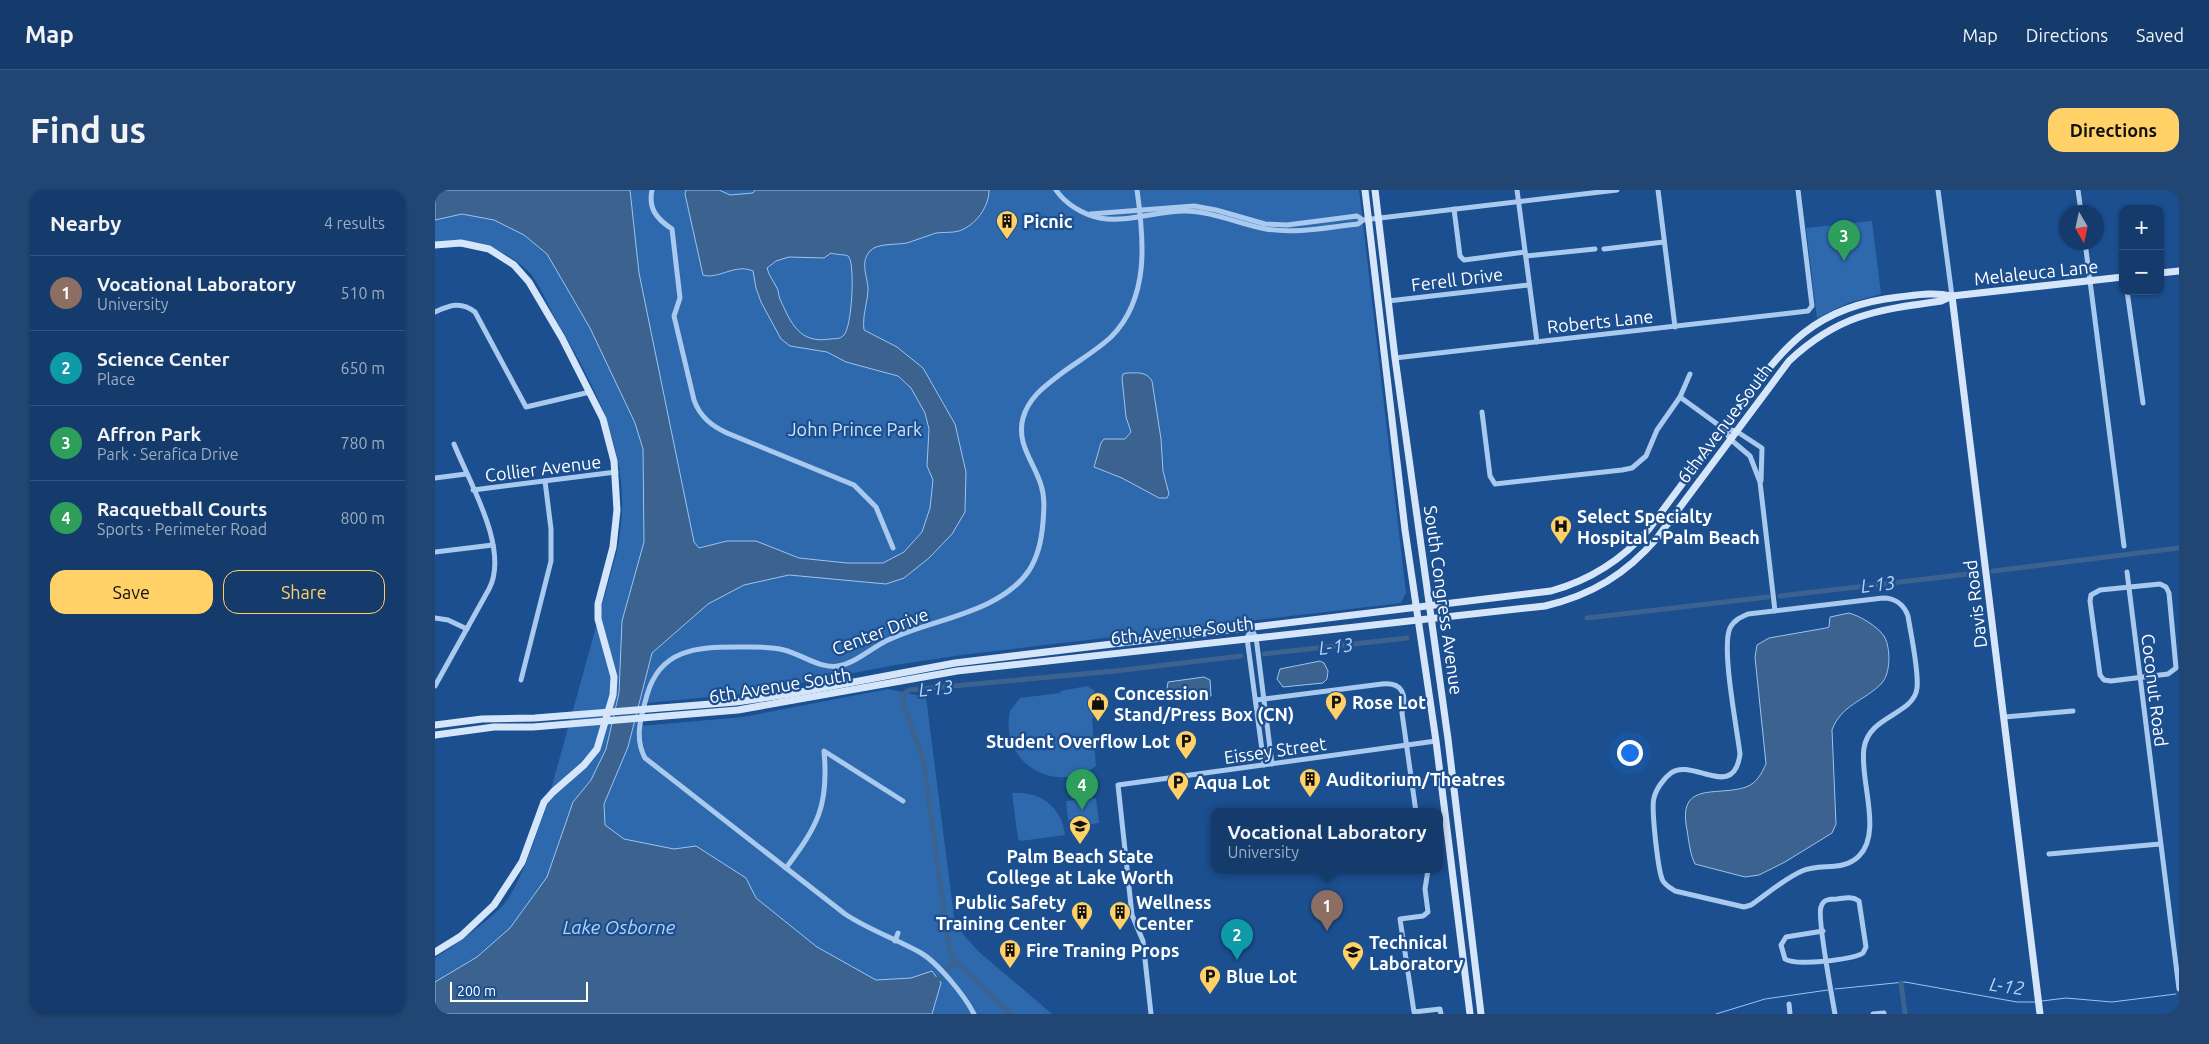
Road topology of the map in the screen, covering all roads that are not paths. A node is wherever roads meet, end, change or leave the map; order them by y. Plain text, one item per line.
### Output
1 (652, 190) edge
2 (1056, 190) edge
3 (1137, 190) edge
4 (1365, 190) edge
5 (1375, 190) edge
6 (1517, 190) edge
7 (1617, 190) edge
8 (1658, 190) edge
9 (1798, 190) edge
10 (1938, 190) edge
11 (2078, 190) edge
12 (1519, 202) junction
13 (2080, 205) edge
14 (1454, 209) junction
15 (1140, 212) junction
16 (1378, 218) junction
17 (1366, 220) junction
18 (1664, 242) junction
19 (435, 245) edge
20 (1595, 249) dead end
21 (1604, 249) dead end
22 (2086, 250) edge
23 (1525, 254) junction
24 (2179, 271) edge
25 (2164, 273) edge
26 (2119, 277) edge
27 (2090, 281) junction
28 (1529, 284) junction
29 (2128, 295) edge
30 (1952, 296) junction
31 (1388, 302) junction
32 (435, 312) edge
33 (1675, 327) junction
34 (1811, 327) joint
35 (1816, 337) joint
36 (1384, 338) junction
37 (1537, 342) junction
38 (1395, 358) junction
39 (1386, 359) junction
40 (1690, 374) dead end
41 (1398, 376) junction
42 (590, 392) junction
43 (1680, 397) junction
44 (2143, 403) dead end
45 (1482, 412) dead end
46 (1724, 429) junction
47 (1736, 431) junction
48 (1731, 438) junction
49 (454, 444) dead end
50 (616, 472) junction
51 (466, 474) junction
52 (435, 478) edge
53 (545, 481) junction
54 (1760, 482) junction
55 (473, 490) junction
56 (493, 545) junction
57 (2124, 546) dead end
58 (893, 548) dead end
59 (435, 552) edge
60 (2127, 572) dead end
61 (2128, 587) junction
62 (1430, 607) junction
63 (1417, 608) junction
64 (1775, 611) junction
65 (435, 618) edge
66 (1432, 618) junction
67 (1419, 620) junction
68 (1251, 629) junction
69 (467, 630) junction
70 (1256, 637) junction
71 (1247, 638) junction
72 (2140, 677) junction
73 (437, 678) edge
74 (521, 680) dead end
75 (435, 686) edge
76 (1263, 699) junction
77 (1256, 700) junction
78 (2073, 711) dead end
79 (2004, 717) junction
80 (435, 725) edge
81 (435, 734) edge
82 (1436, 741) junction
83 (1407, 746) junction
84 (1272, 764) junction
85 (1264, 765) junction
86 (903, 801) dead end
87 (1415, 808) edge
88 (2161, 844) junction
89 (2049, 854) dead end
90 (786, 868) junction
91 (1428, 873) edge
92 (1823, 931) junction
93 (898, 933) dead end
94 (895, 941) junction
95 (435, 952) edge
96 (1827, 960) junction
97 (2179, 989) edge
98 (1789, 1004) dead end
99 (1884, 1013) edge
100 (974, 1014) edge
101 (1151, 1014) edge
102 (1441, 1014) edge
103 (1470, 1014) edge
104 (1481, 1014) edge
105 (1790, 1014) edge
106 (1835, 1014) edge
107 (1873, 1014) edge
108 (2040, 1014) edge

1 - 58 street
2 - 15 street
3 - 15 street, Center Drive
4 - 17 street, South Congress Avenue
5 - 16 street, South Congress Avenue
6 - 12 street
7 - 12 street
8 - 18 street
9 - 33 street, Roberts Lane
10 - 30 street, Davis Road
11 - 13 street
12 - 14 street
12 - 23 street
14 - 16 street
14 - 23 street
15 - 17 street
15 - 90 street, Center Drive
16 - 17 street
16 - 31 street, South Congress Avenue
17 - 36 street, South Congress Avenue
18 - 21 street
18 - 33 street
19 - 42 street
20 - 23 street
22 - 27 street
23 - 28 street
24 - 25 street
26 - 27 street, Melaleuca Lane
27 - 30 street, Melaleuca Lane
27 - 57 street
28 - 31 street, Ferell Drive
28 - 37 street
29 - 44 street
30 - 34 street, Melaleuca Lane
30 - 35 street, Melaleuca Lane
30 - 79 street, Davis Road
31 - 38 street, South Congress Avenue
32 - 42 street
33 - 37 street, Roberts Lane
34 - 46 street, 6th Avenue South
35 - 47 street, 6th Avenue South
36 - 38 street
36 - 39 street, South Congress Avenue
37 - 38 street, Roberts Lane
38 - 41 street, South Congress Avenue
39 - 41 street
39 - 63 street, South Congress Avenue
40 - 43 street
41 - 62 street, South Congress Avenue
42 - 50 street
43 - 45 street
43 - 46 street
46 - 47 street
46 - 48 street
46 - 62 street, 6th Avenue South
47 - 48 street, 6th Avenue South
47 - 54 street
48 - 54 street
48 - 66 street, 6th Avenue South
49 - 51 street
50 - 53 street, Collier Avenue
50 - 95 street
51 - 52 street, Collier Avenue
51 - 55 street
53 - 55 street, Collier Avenue
53 - 74 street
54 - 64 street
55 - 56 street
56 - 59 street
56 - 69 street
60 - 61 street, Coconut Road
61 - 72 street, Coconut Road
61 - 72 street
61 - 72 street
62 - 63 street, 6th Avenue South
62 - 66 street, South Congress Avenue
63 - 67 street, South Congress Avenue
63 - 68 street, 6th Avenue South
64 - 64 street
65 - 69 street
66 - 67 street, 6th Avenue South
66 - 104 street, South Congress Avenue
67 - 70 street, 6th Avenue South
67 - 82 street, South Congress Avenue
68 - 70 street
68 - 71 street
68 - 80 street, 6th Avenue South
69 - 73 street
70 - 71 street, 6th Avenue South
70 - 76 street
71 - 77 street
71 - 81 street, 6th Avenue South
72 - 88 street, Coconut Road
73 - 75 street
76 - 77 street
76 - 83 street
76 - 84 street
77 - 85 street
78 - 79 street
79 - 108 street, Davis Road
82 - 83 street, Eissey Street
82 - 103 street, South Congress Avenue
83 - 84 street, Eissey Street
83 - 87 street
84 - 85 street, Eissey Street
85 - 101 street, Eissey Street
86 - 90 street
88 - 89 street
88 - 97 street, Coconut Road
90 - 94 street, Center Drive
91 - 102 street
92 - 96 street
92 - 96 street
92 - 96 street
93 - 94 street
94 - 100 street, Center Drive
96 - 106 street
98 - 105 street
99 - 107 street

